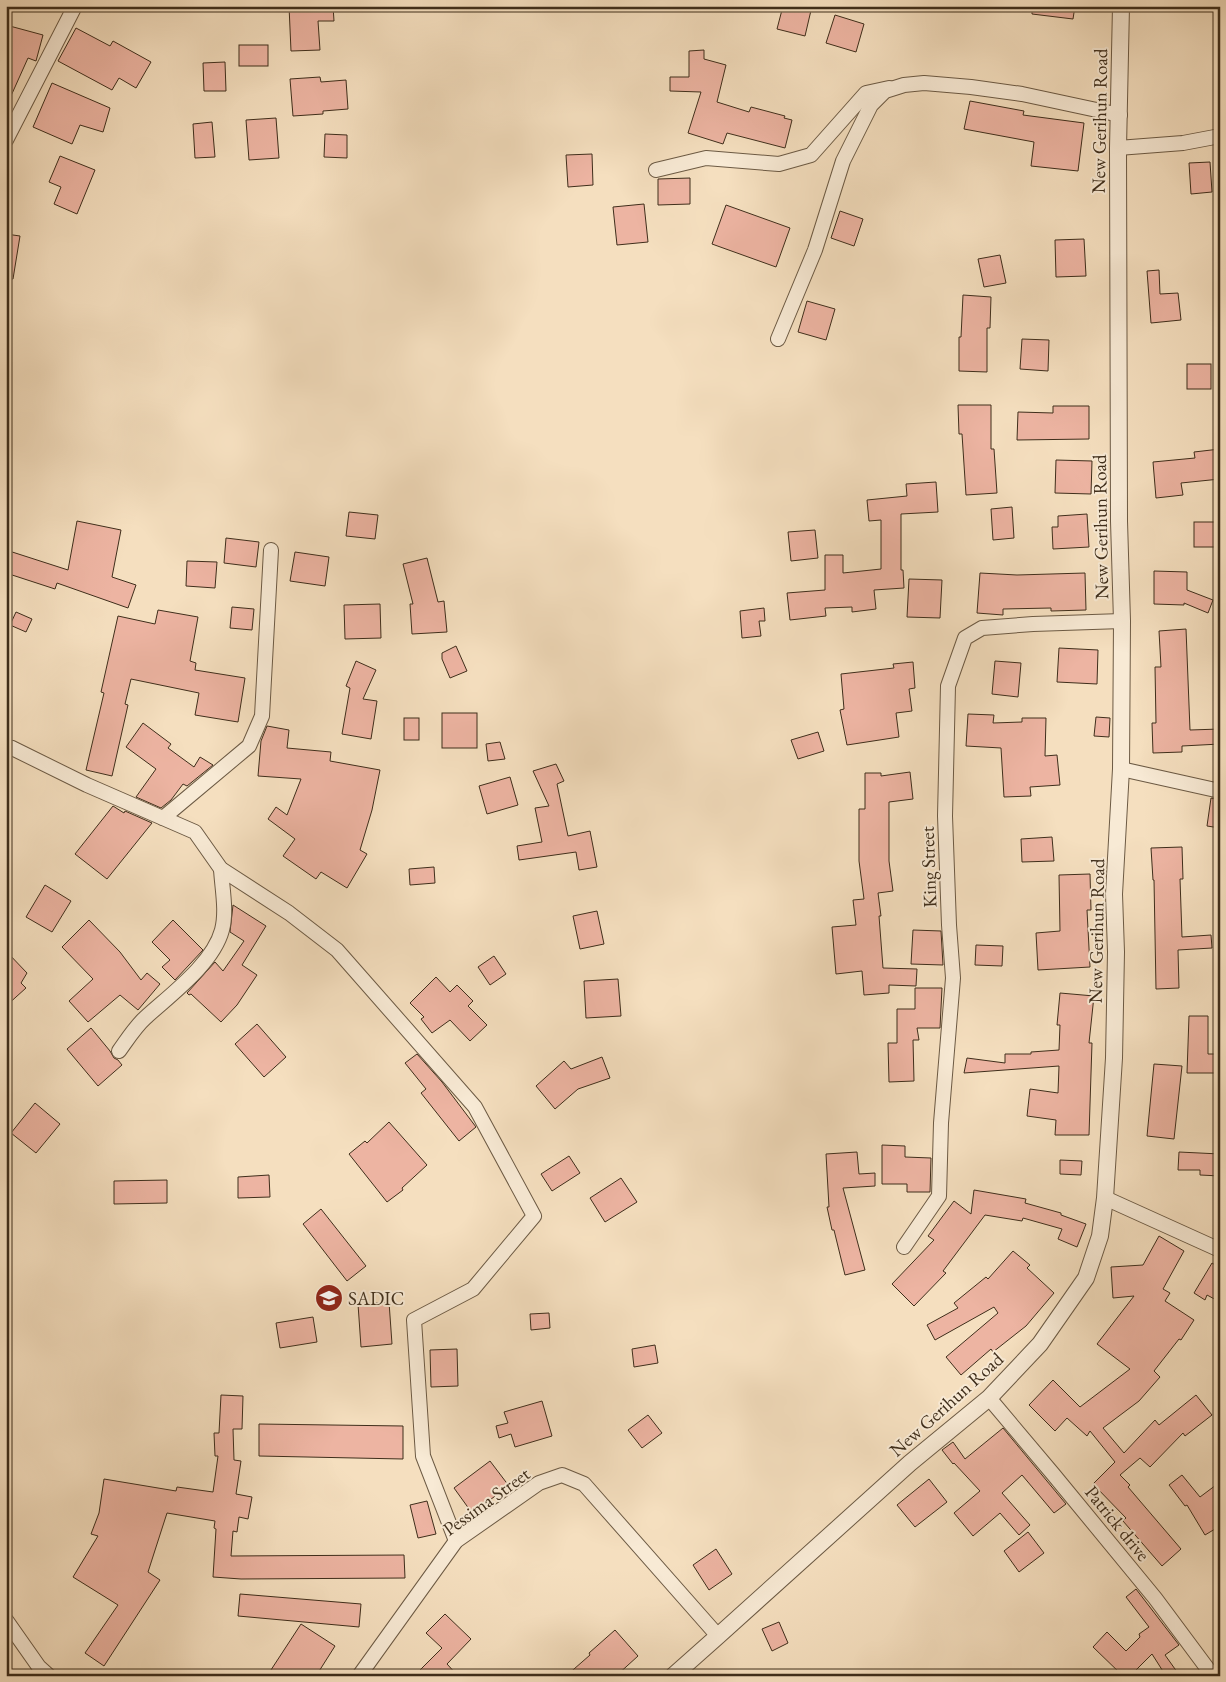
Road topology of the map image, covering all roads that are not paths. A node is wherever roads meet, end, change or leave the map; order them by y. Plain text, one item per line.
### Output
1 (75, 6) edge
2 (1121, 6) edge
3 (904, 85) junction
4 (1120, 115) junction
5 (1220, 136) edge
6 (6, 140) edge
7 (1118, 148) junction
8 (656, 170) dead end
9 (778, 339) dead end
10 (271, 550) dead end
11 (1122, 622) junction
12 (6, 747) edge
13 (1121, 769) junction
14 (1220, 791) edge
15 (163, 818) junction
16 (221, 869) junction
17 (119, 1051) dead end
18 (1106, 1198) junction
19 (904, 1247) dead end
20 (1220, 1250) edge
21 (989, 1398) junction
22 (456, 1542) junction
23 (6, 1620) edge
24 (718, 1636) junction
25 (49, 1676) edge
26 (359, 1676) edge
27 (672, 1676) edge
28 (1213, 1676) edge

1 - 6 street
2 - 4 street, New Gerihun Road
3 - 4 street
3 - 8 street
3 - 9 street
4 - 7 street, New Gerihun Road
5 - 7 street
7 - 11 street, New Gerihun Road
10 - 15 street
11 - 13 street, New Gerihun Road
11 - 19 street, King Street
12 - 15 street
13 - 14 street
13 - 18 street, New Gerihun Road
15 - 16 street
16 - 17 street
16 - 22 street
18 - 20 street
18 - 21 street, New Gerihun Road
21 - 24 street, New Gerihun Road
21 - 28 street, Patrick drive
22 - 24 street, Pessima Street
22 - 26 street, Pessima Street
23 - 25 street
24 - 27 street, New Gerihun Road

